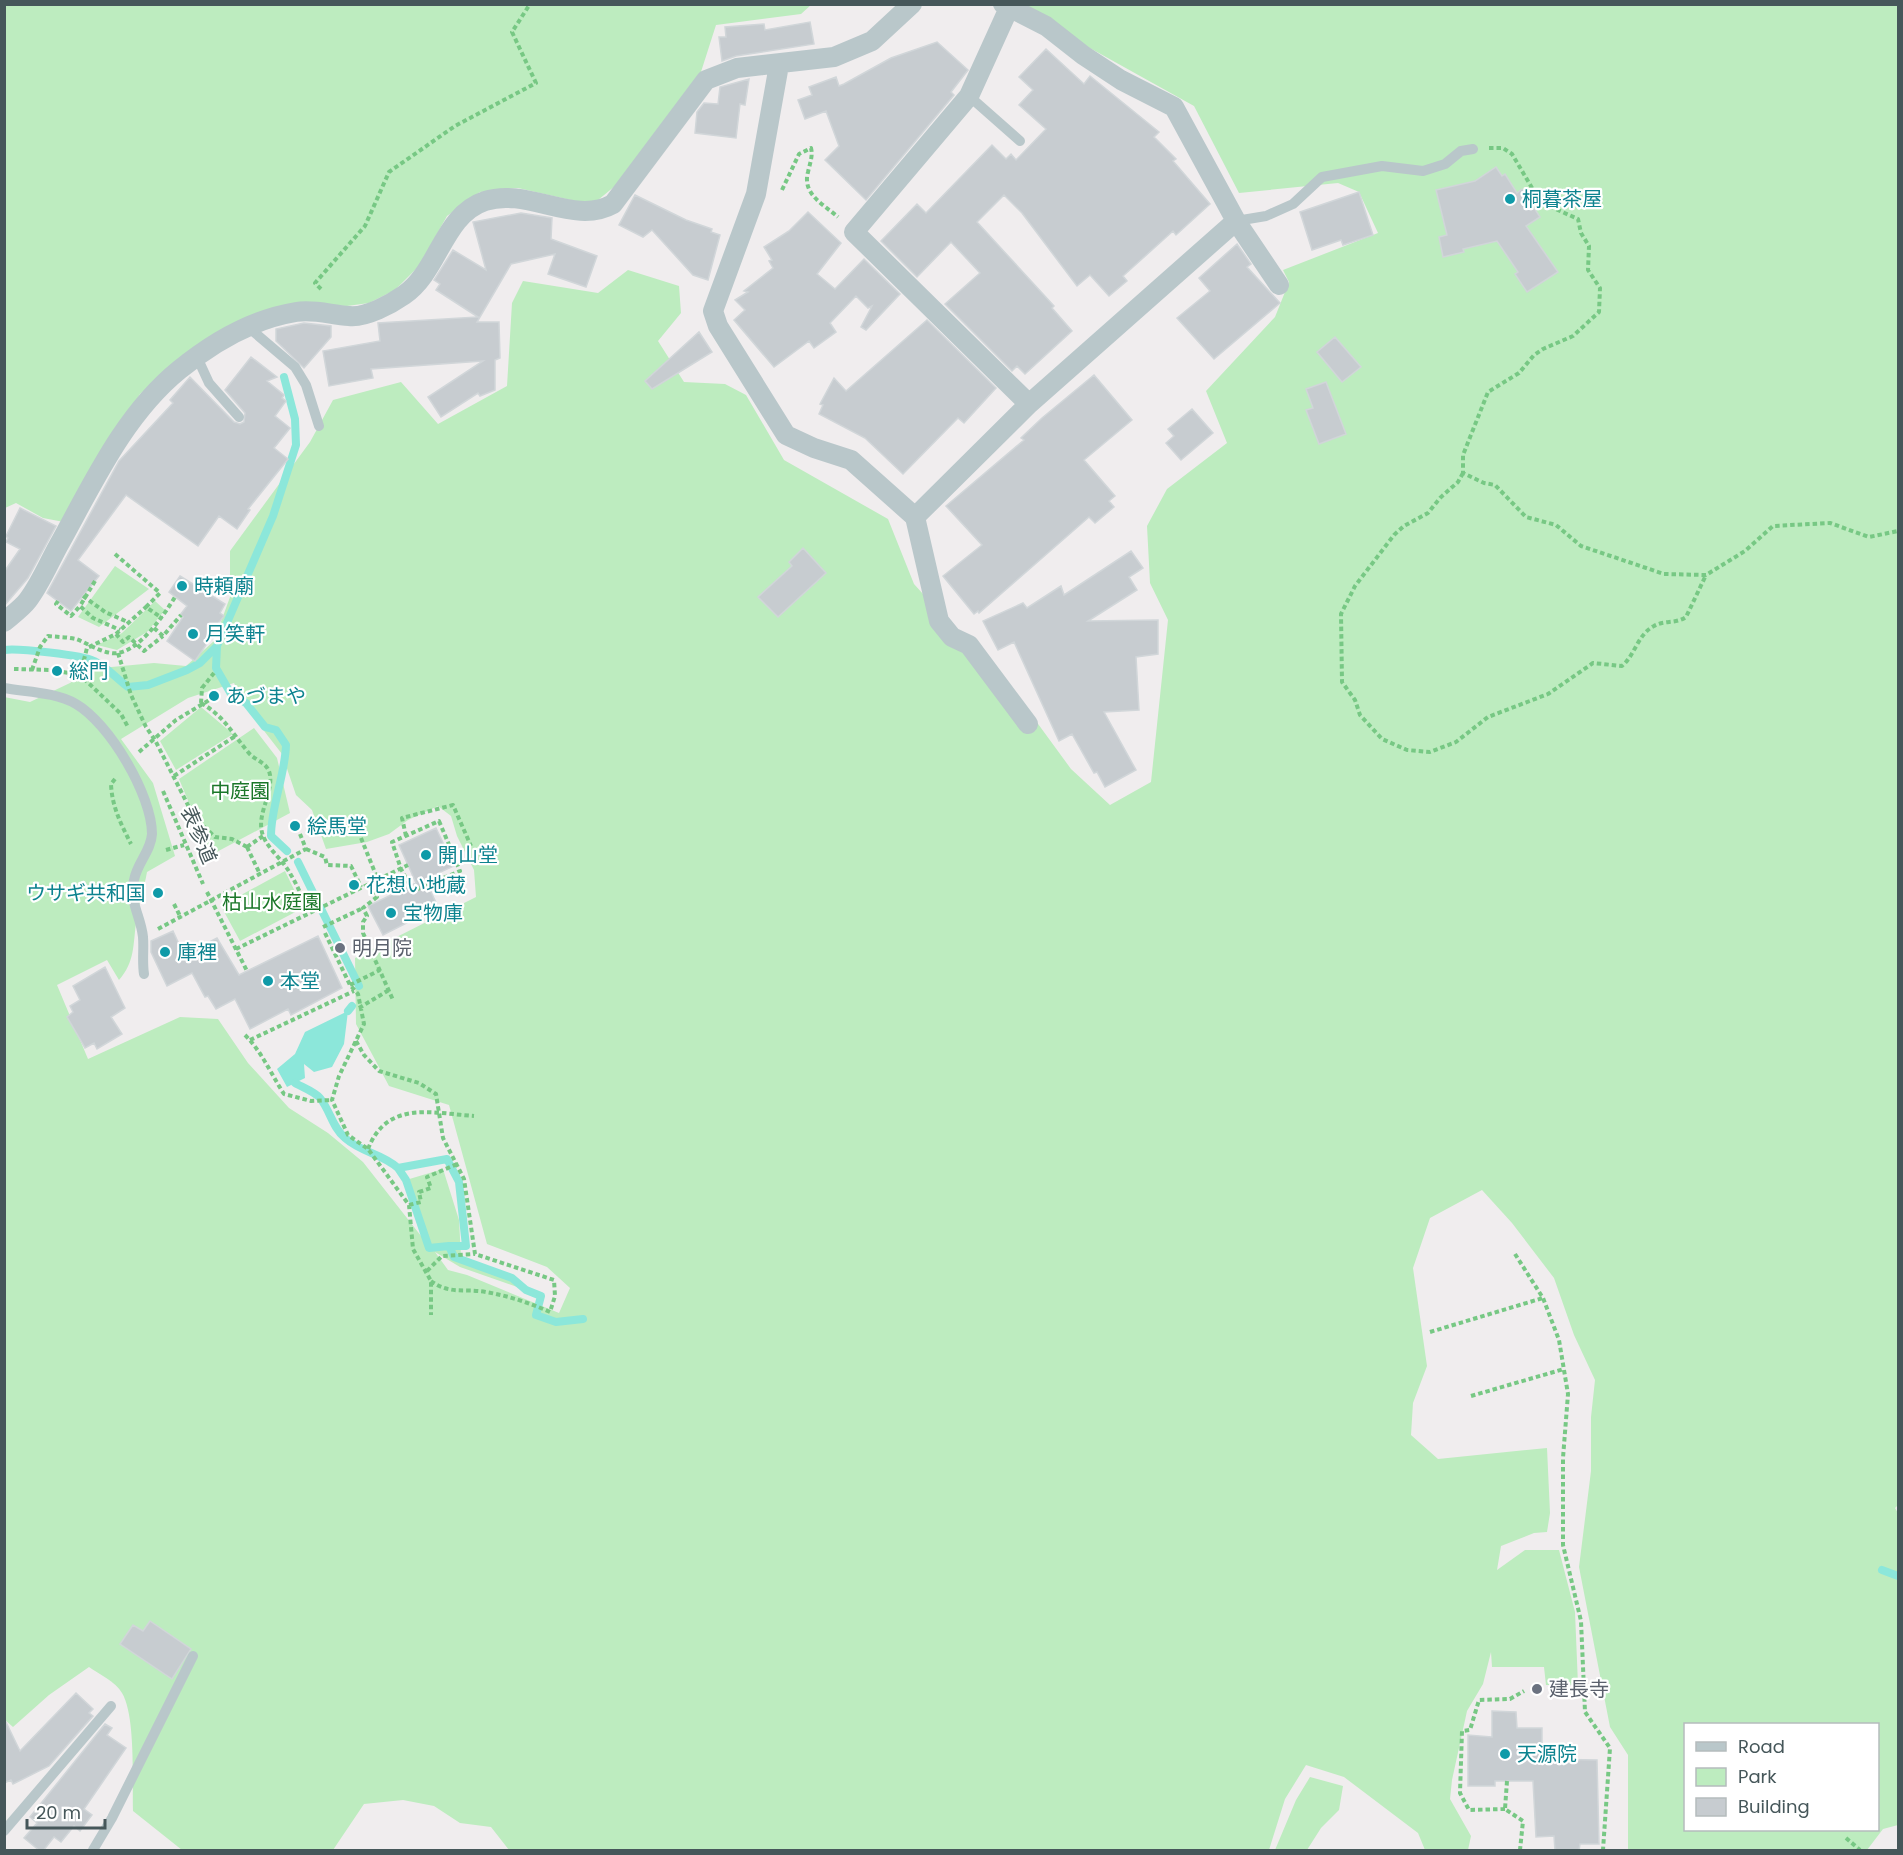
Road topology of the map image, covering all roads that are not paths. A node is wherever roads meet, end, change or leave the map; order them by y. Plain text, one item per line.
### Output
1 (912, 4) edge
2 (1006, 6) edge
3 (779, 65) junction
4 (969, 96) junction
5 (1020, 141) dead end
6 (1473, 149) road end
7 (1236, 221) junction
8 (1279, 285) dead end
9 (248, 327) junction
10 (197, 357) junction
11 (1029, 404) junction
12 (239, 417) dead end
13 (319, 426) dead end
14 (915, 517) junction
15 (4, 622) edge
16 (4, 688) edge
17 (1028, 724) dead end
18 (144, 974) dead end
19 (192, 1656) dead end
20 (111, 1706) dead end
21 (4, 1831) edge
22 (93, 1851) edge

1 - 3 street
2 - 4 street
2 - 7 street
3 - 9 street
3 - 14 street
4 - 5 lane
4 - 11 street
6 - 7 lane
7 - 8 street
7 - 11 street
9 - 10 street
9 - 13 lane
10 - 12 lane
10 - 15 street
11 - 14 street
14 - 17 street
16 - 18 lane
19 - 22 lane
20 - 21 lane

